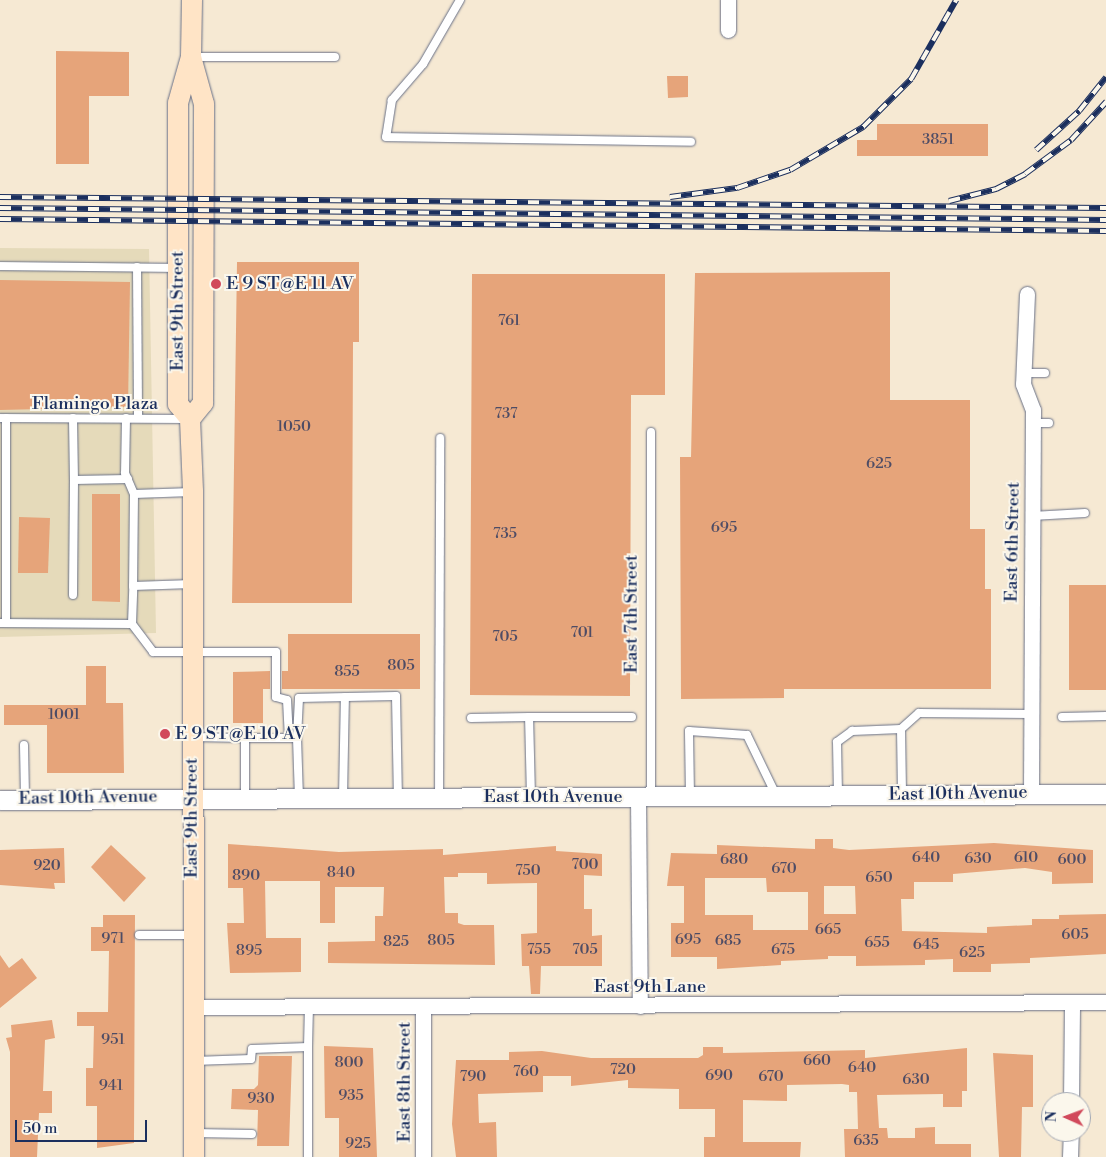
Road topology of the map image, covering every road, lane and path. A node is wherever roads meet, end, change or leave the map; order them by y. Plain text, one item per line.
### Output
1 (192, 0) edge
2 (460, 0) edge
3 (728, 0) edge
4 (728, 30) dead end
5 (191, 57) junction
6 (335, 57) dead end
7 (690, 142) dead end
8 (0, 266) edge
9 (138, 267) junction
10 (178, 268) junction
11 (1027, 294) dead end
12 (1023, 373) junction
13 (1045, 373) dead end
14 (3, 418) edge
15 (73, 418) junction
16 (126, 418) junction
17 (138, 418) junction
18 (190, 419) junction
19 (1033, 423) junction
20 (1049, 423) dead end
21 (651, 432) dead end
22 (440, 438) dead end
23 (128, 479) junction
24 (74, 480) junction
25 (193, 492) junction
26 (134, 494) junction
27 (1086, 513) dead end
28 (1032, 516) junction
29 (192, 584) junction
30 (133, 586) junction
31 (73, 596) dead end
32 (3, 623) edge
33 (132, 624) junction
34 (192, 653) junction
35 (345, 697) junction
36 (1030, 714) junction
37 (1106, 716) edge
38 (529, 717) junction
39 (632, 717) dead end
40 (1062, 717) dead end
41 (471, 718) dead end
42 (901, 729) junction
43 (192, 737) junction
44 (245, 738) junction
45 (288, 738) junction
46 (297, 738) junction
47 (24, 745) dead end
48 (1031, 793) junction
49 (902, 794) junction
50 (1106, 794) edge
51 (838, 795) junction
52 (690, 796) junction
53 (777, 796) junction
54 (192, 797) junction
55 (245, 797) junction
56 (298, 797) junction
57 (343, 797) junction
58 (398, 797) junction
59 (439, 797) junction
60 (531, 797) junction
61 (644, 797) junction
62 (25, 799) junction
63 (0, 800) edge
64 (139, 935) dead end
65 (193, 935) junction
66 (1072, 1002) junction
67 (1106, 1002) edge
68 (640, 1006) junction
69 (194, 1007) junction
70 (309, 1007) junction
71 (423, 1007) junction
72 (308, 1047) junction
73 (194, 1061) junction
74 (1071, 1092) edge
75 (194, 1133) junction
76 (252, 1134) dead end
77 (1071, 1142) edge
78 (194, 1157) edge
79 (308, 1157) edge
80 (423, 1157) edge
81 (1070, 1157) edge

1 - 5 main road
2 - 7 lane
3 - 4 street
5 - 6 lane
5 - 10 main road, East 9th Street
5 - 18 main road, East 9th Street
8 - 9 lane
9 - 10 lane
9 - 17 lane
10 - 18 main road, East 9th Street
11 - 12 street, East 6th Street
12 - 13 lane
12 - 19 street, East 6th Street
14 - 15 lane, Flamingo Plaza
14 - 32 lane
15 - 16 lane, Flamingo Plaza
15 - 24 lane
16 - 17 lane, Flamingo Plaza
16 - 23 lane
17 - 18 lane, Flamingo Plaza
18 - 25 main road, East 9th Street
19 - 20 lane
19 - 28 street, East 6th Street
21 - 61 lane, East 7th Street
22 - 59 lane
23 - 24 lane
23 - 26 lane
24 - 31 lane
25 - 26 lane
25 - 29 main road, East 9th Street
26 - 30 lane
27 - 28 lane
28 - 36 street, East 6th Street
29 - 30 lane
29 - 34 main road, East 9th Street
30 - 33 lane
32 - 33 lane
33 - 34 lane
34 - 43 main road, East 9th Street
34 - 45 lane
35 - 46 lane
35 - 57 lane
35 - 58 lane
36 - 42 lane
36 - 48 street, East 6th Street
37 - 40 lane
38 - 39 lane
38 - 41 lane
38 - 60 lane
42 - 49 lane
42 - 51 lane
43 - 44 lane
43 - 54 main road, East 9th Street
44 - 45 lane
44 - 55 lane
45 - 46 lane
46 - 56 lane
47 - 62 lane
48 - 49 street, East 10th Avenue
48 - 50 street, East 10th Avenue
49 - 51 street, East 10th Avenue
51 - 53 street, East 10th Avenue
52 - 53 street, East 10th Avenue
52 - 53 lane
52 - 61 street, East 10th Avenue
54 - 55 street, East 10th Avenue
54 - 62 street, East 10th Avenue
54 - 65 main road, East 9th Street
55 - 56 street, East 10th Avenue
56 - 57 street, East 10th Avenue
57 - 58 street, East 10th Avenue
58 - 59 street, East 10th Avenue
59 - 60 street, East 10th Avenue
60 - 61 street, East 10th Avenue
61 - 68 street, East 7th Street
62 - 63 street, East 10th Avenue
64 - 65 lane
65 - 69 main road, East 9th Street
66 - 67 street, East 9th Lane
66 - 68 street, East 9th Lane
66 - 74 street
68 - 71 street, East 9th Lane
69 - 70 street, East 9th Lane
69 - 73 main road, East 9th Street
70 - 71 street, East 9th Lane
70 - 72 lane
71 - 80 street, East 8th Street
72 - 73 lane
72 - 79 lane
73 - 75 main road, East 9th Street
75 - 76 lane
75 - 78 main road, East 9th Street
77 - 81 street

